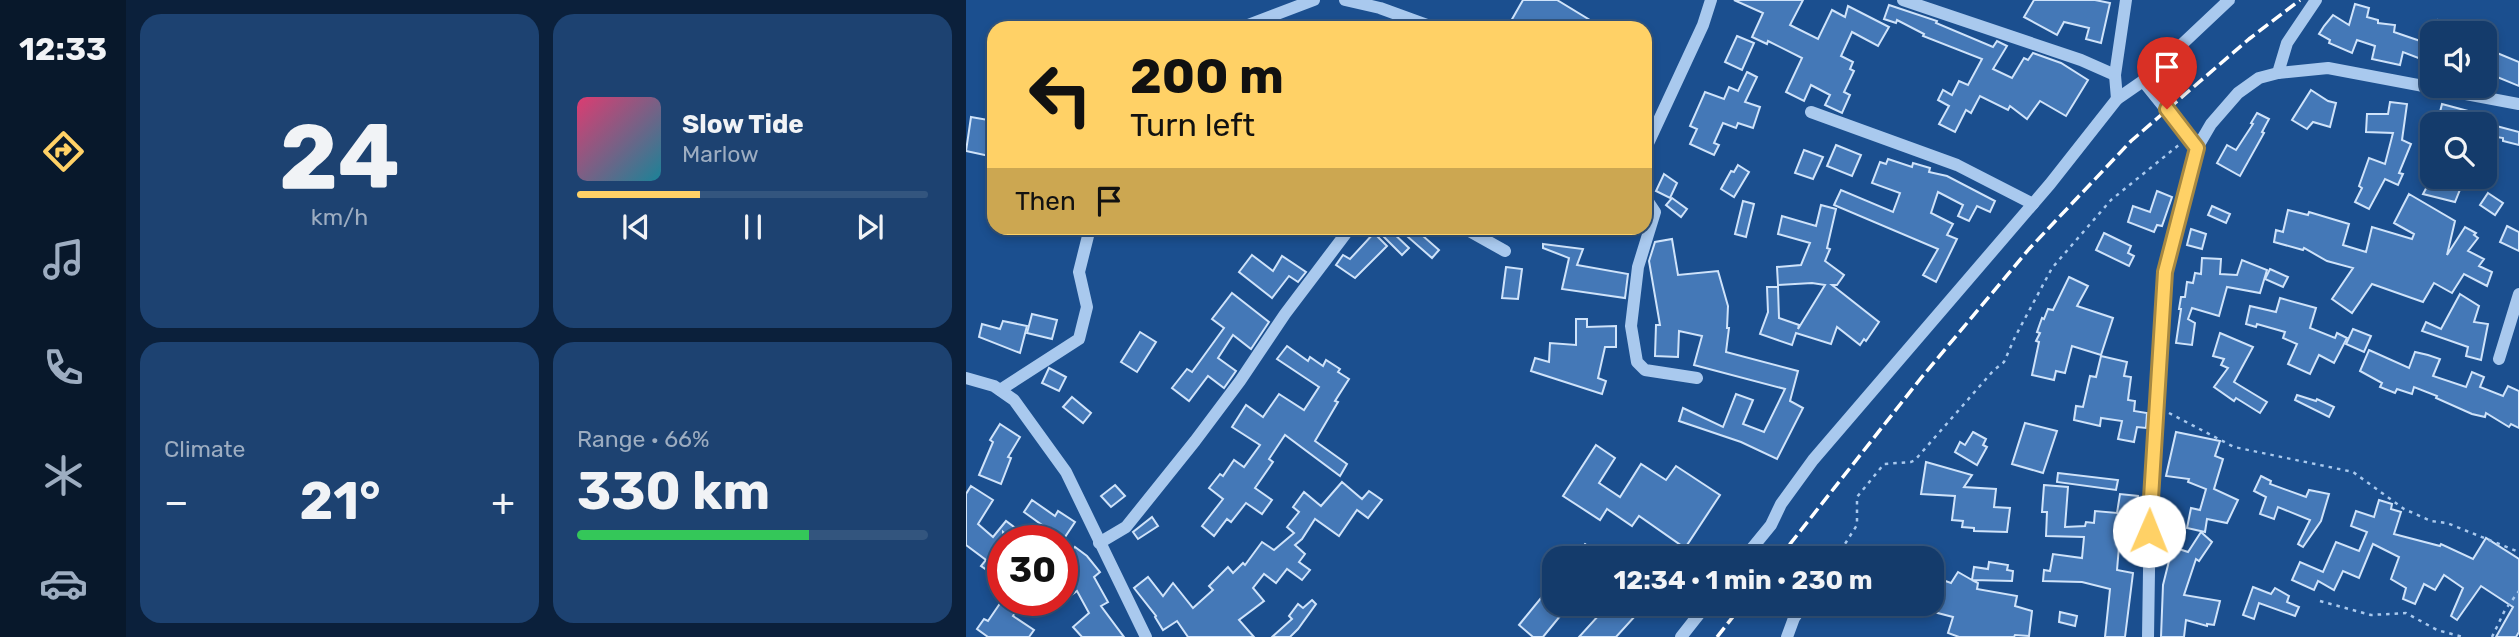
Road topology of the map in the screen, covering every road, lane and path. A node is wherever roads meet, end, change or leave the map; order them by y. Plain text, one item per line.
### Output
1 (1314, 0) edge
2 (1345, 0) edge
3 (1711, 0) edge
4 (1903, 0) edge
5 (2126, 0) edge
6 (2229, 0) edge
7 (2316, 0) edge
8 (1258, 21) edge
9 (1416, 21) edge
10 (2278, 73) junction
11 (2115, 75) junction
12 (2143, 81) junction
13 (2118, 99) junction
14 (2519, 104) edge
15 (1811, 112) dead end
16 (1652, 135) edge
17 (2188, 137) junction
18 (2197, 148) junction
19 (2033, 204) junction
20 (1088, 235) edge
21 (1343, 235) edge
22 (1476, 235) edge
23 (1648, 235) edge
24 (1505, 251) dead end
25 (2519, 294) edge
26 (2499, 359) dead end
27 (966, 378) edge
28 (1697, 378) dead end
29 (1000, 390) junction
30 (2156, 402) junction
31 (1099, 543) junction
32 (1753, 546) edge
33 (1844, 546) edge
34 (2519, 552) edge
35 (2519, 592) edge
36 (2320, 601) dead end
37 (1698, 616) edge
38 (1795, 616) edge
39 (1146, 637) edge
40 (1681, 637) edge
41 (1787, 637) edge
42 (2148, 637) edge
43 (2463, 637) edge
44 (2492, 637) edge

1 - 8 street
2 - 9 street
3 - 16 street
4 - 11 street
5 - 11 street
6 - 12 street
7 - 10 street
10 - 14 street
10 - 18 street
11 - 13 street
12 - 13 street
12 - 17 street
13 - 19 street
15 - 19 street
17 - 18 street
17 - 33 path
18 - 30 street
19 - 32 street
20 - 29 street
21 - 31 street
22 - 24 street
23 - 28 street
25 - 26 street
27 - 29 street
29 - 31 street
30 - 34 path
30 - 42 street
31 - 39 street
35 - 44 path
36 - 43 path
37 - 40 street
38 - 41 street

